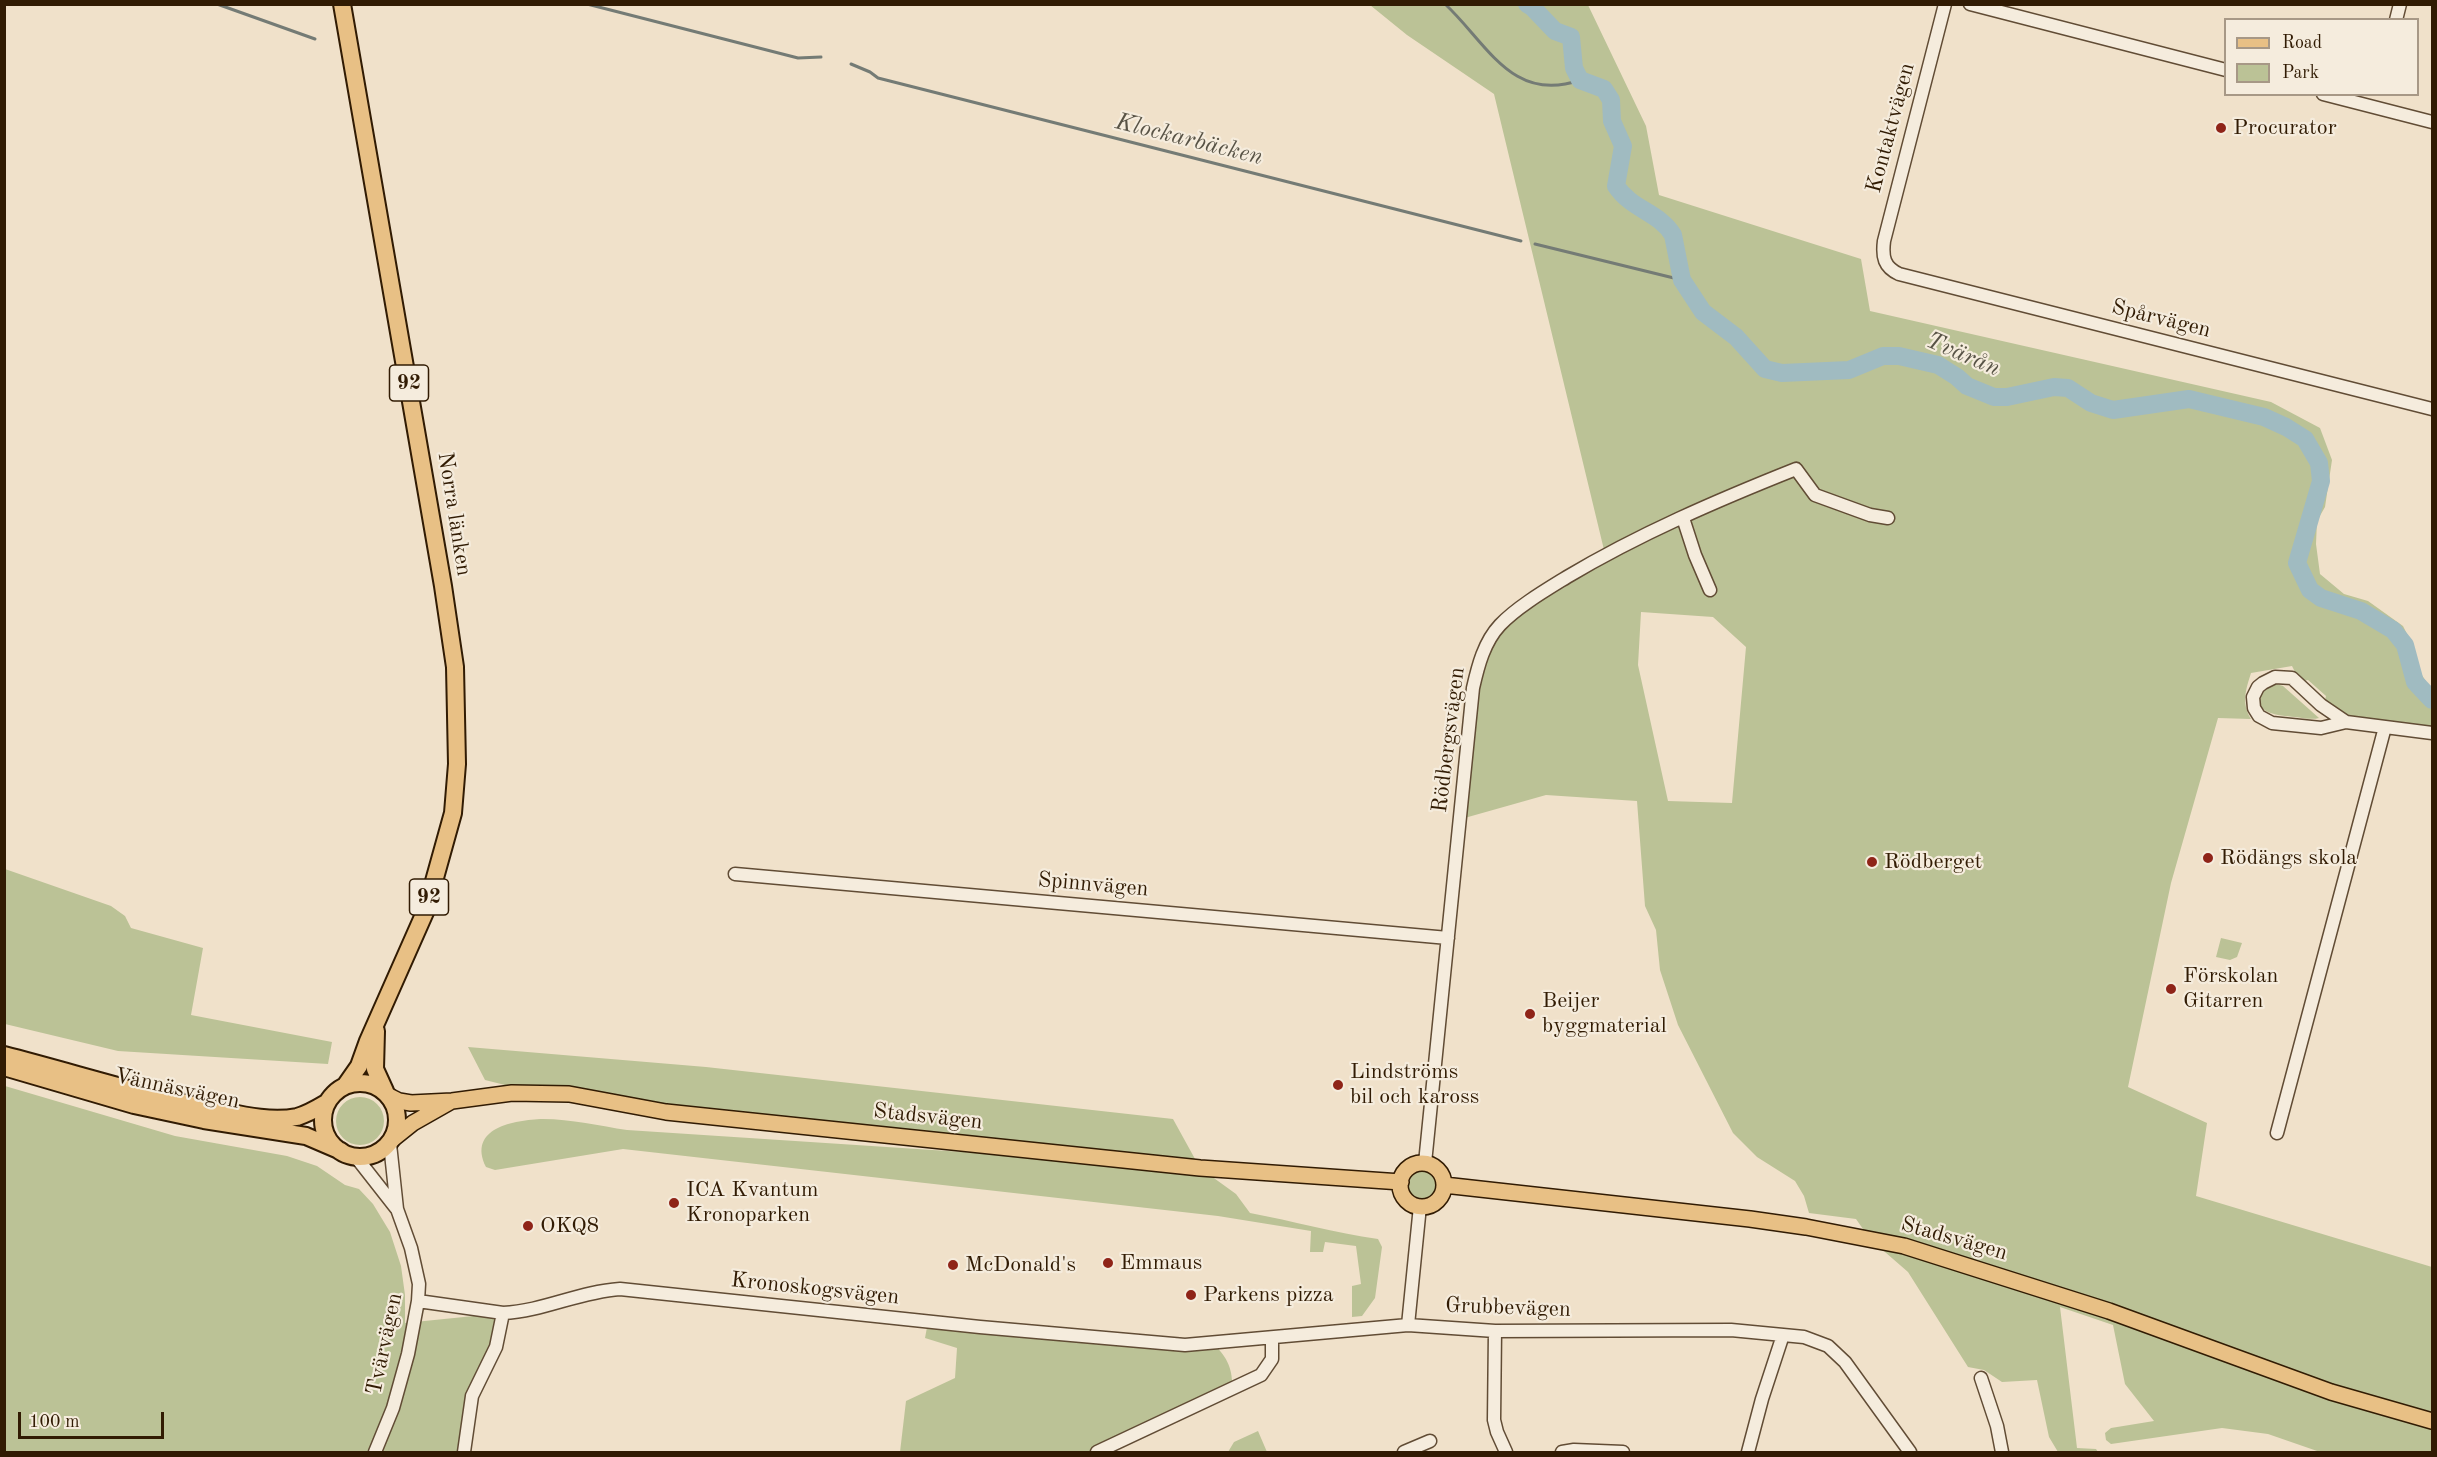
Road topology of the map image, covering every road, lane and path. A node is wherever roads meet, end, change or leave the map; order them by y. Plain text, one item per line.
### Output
1 (342, 4) edge
2 (1945, 4) edge
3 (1970, 4) edge
4 (2224, 69) edge
5 (2331, 96) edge
6 (2377, 96) edge
7 (2374, 107) junction
8 (2433, 122) edge
9 (1884, 262) joint
10 (2433, 409) edge
11 (1683, 518) junction
12 (1888, 518) dead end
13 (1710, 590) dead end
14 (2346, 722) junction
15 (2385, 727) junction
16 (2433, 733) edge
17 (735, 874) dead end
18 (1448, 938) junction
19 (376, 1023) junction
20 (4, 1054) edge
21 (4, 1066) edge
22 (345, 1086) junction
23 (387, 1093) junction
24 (452, 1101) junction
25 (326, 1103) junction
26 (2277, 1133) dead end
27 (391, 1142) junction
28 (348, 1154) junction
29 (1425, 1163) junction
30 (1401, 1182) junction
31 (1444, 1185) junction
32 (1420, 1206) junction
33 (397, 1209) junction
34 (418, 1301) junction
35 (503, 1313) junction
36 (1408, 1325) junction
37 (1495, 1331) junction
38 (1784, 1335) junction
39 (1272, 1339) junction
40 (1981, 1378) dead end
41 (2433, 1421) edge
42 (1430, 1441) dead end
43 (375, 1452) edge
44 (464, 1452) edge
45 (1097, 1452) edge
46 (1404, 1452) edge
47 (1506, 1452) edge
48 (1563, 1452) edge
49 (1623, 1452) edge
50 (1748, 1452) edge
51 (1910, 1452) edge
52 (2002, 1452) edge

1 - 19 highway, Norra länken / 92
2 - 9 street, Kontaktvägen
3 - 4 street
5 - 7 street
6 - 7 street
7 - 8 street
9 - 10 street, Spårvägen
11 - 12 street, Rödbergsvägen
11 - 13 street
11 - 18 street, Rödbergsvägen
14 - 14 street
14 - 15 street
15 - 16 street
15 - 26 street
17 - 18 street, Spinnvägen
18 - 29 street, Rödbergsvägen
19 - 22 highway, Norra länken / 92
19 - 23 highway, Norra länken / 92
20 - 25 highway, Vännäsvägen / 92
21 - 28 highway, Vännäsvägen
22 - 23 highway
22 - 25 highway, 92
23 - 24 main road, Stadsvägen
23 - 27 highway, 92
24 - 27 main road, Stadsvägen
24 - 30 main road, Stadsvägen
25 - 28 highway
27 - 28 highway
27 - 33 street, Tvärvägen
28 - 33 street, Tvärvägen
29 - 30 main road
29 - 31 main road
30 - 32 main road
31 - 32 main road
31 - 41 main road, Stadsvägen
32 - 36 street
33 - 34 street, Tvärvägen
34 - 35 street, Kronoskogsvägen
34 - 43 street, Tvärvägen
35 - 39 street, Kronoskogsvägen
35 - 44 street
36 - 37 street, Grubbevägen
36 - 39 street, Grubbevägen
37 - 38 street, Grubbevägen
37 - 47 street
38 - 50 street
38 - 51 street, Grubbevägen
39 - 45 street
40 - 52 street
42 - 46 street
48 - 49 street

